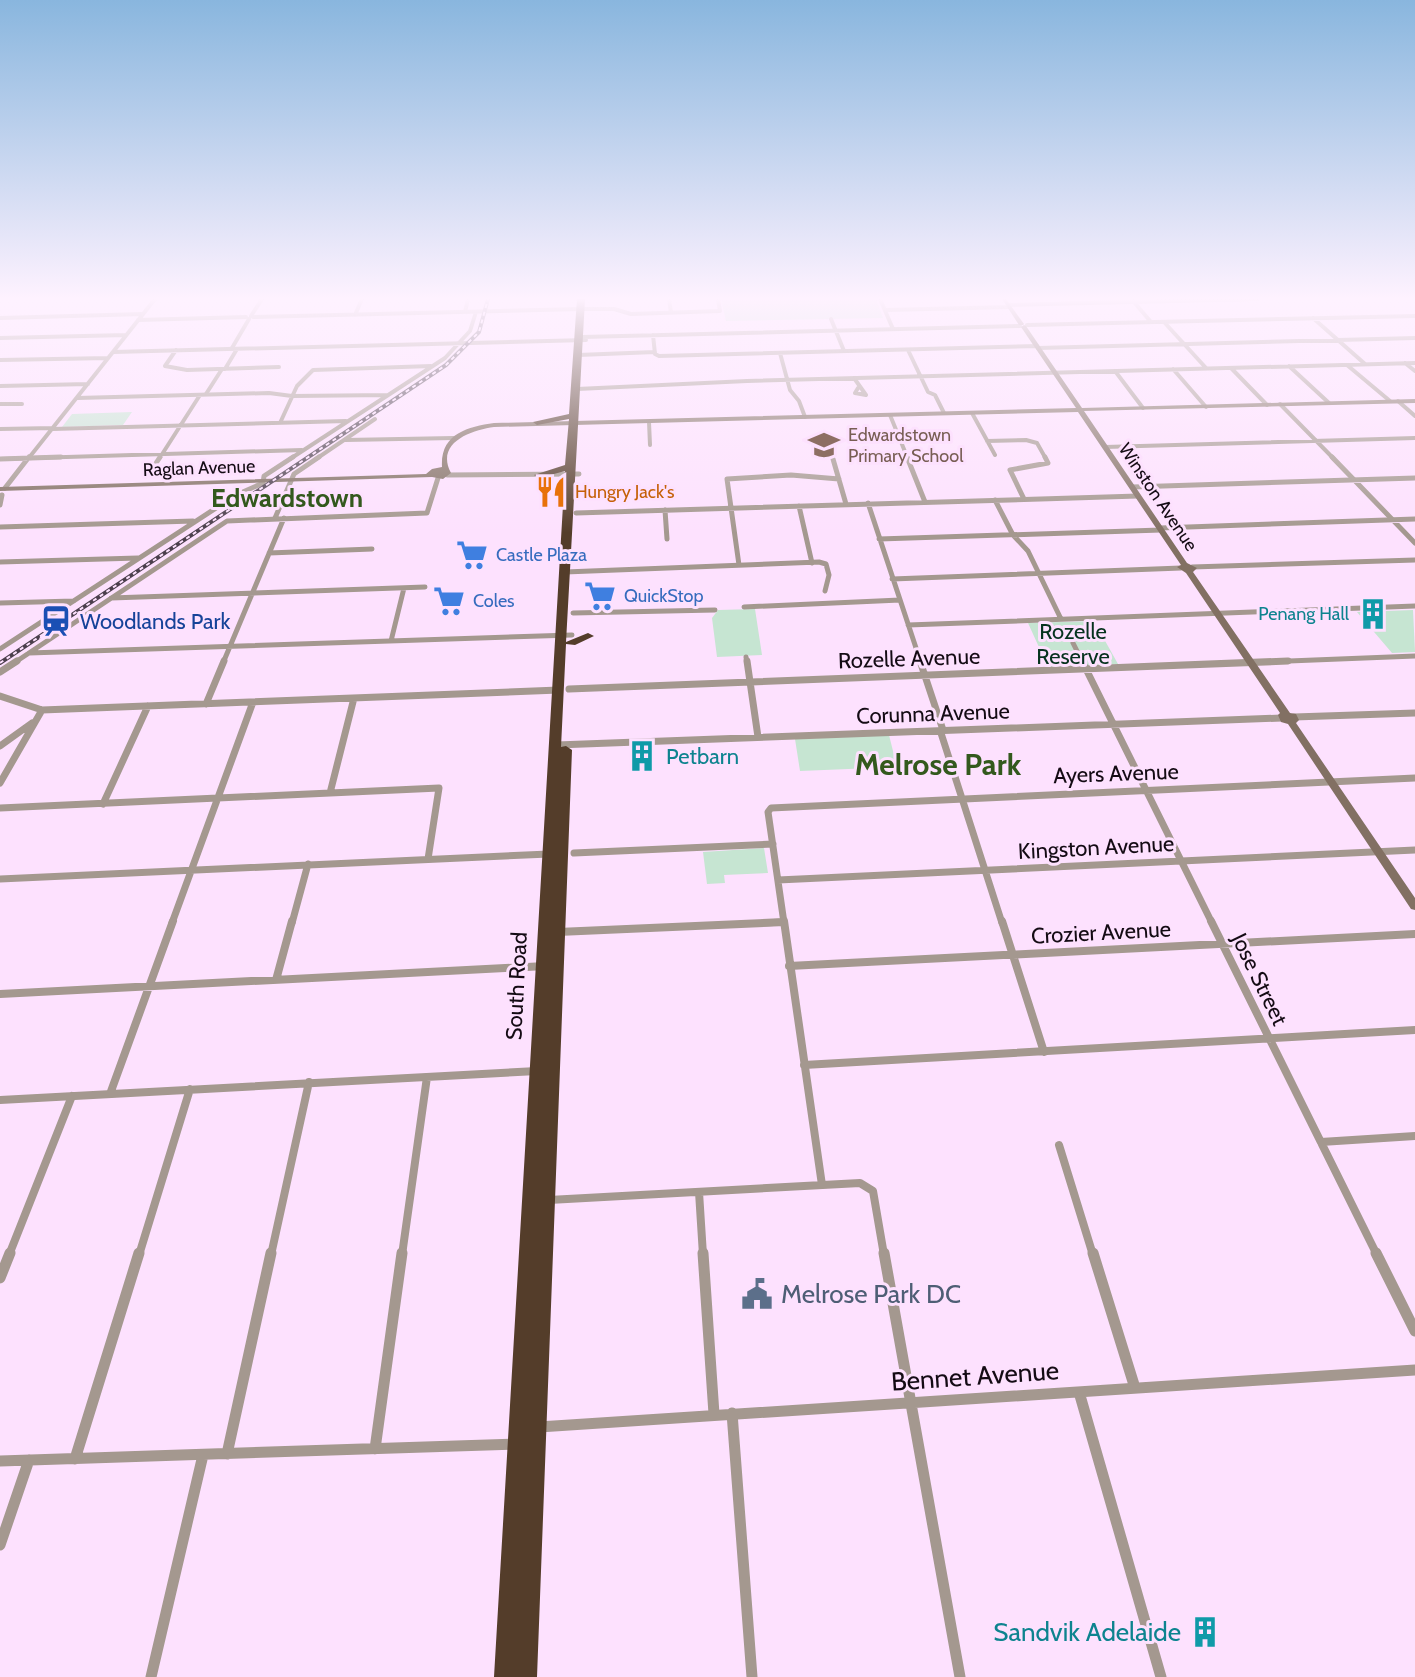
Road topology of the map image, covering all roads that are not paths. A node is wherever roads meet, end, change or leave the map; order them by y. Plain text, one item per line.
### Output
1 (93, 377) edge
2 (217, 377) edge
3 (306, 377) edge
4 (414, 377) edge
5 (581, 377) edge
6 (879, 377) edge
7 (922, 377) edge
8 (1058, 377) edge
9 (1120, 377) edge
10 (1180, 377) edge
11 (1240, 377) edge
12 (1301, 377) edge
13 (1363, 377) edge
14 (854, 378) junction
15 (786, 380) junction
16 (88, 384) junction
17 (0, 386) edge
18 (858, 388) dead end
19 (580, 389) junction
20 (282, 390) dead end
21 (269, 393) junction
22 (203, 394) junction
23 (388, 395) junction
24 (292, 396) junction
25 (77, 398) junction
26 (1394, 401) junction
27 (1415, 401) edge
28 (1329, 403) junction
29 (0, 404) edge
30 (22, 404) dead end
31 (1280, 404) junction
32 (1267, 405) junction
33 (1206, 407) junction
34 (1143, 408) junction
35 (1080, 410) junction
36 (944, 413) junction
37 (972, 413) junction
38 (890, 415) junction
39 (1415, 416) edge
40 (805, 417) junction
41 (375, 419) dead end
42 (348, 421) junction
43 (577, 421) junction
44 (537, 422) joint
45 (649, 422) junction
46 (280, 423) junction
47 (180, 426) junction
48 (52, 428) junction
49 (0, 429) edge
50 (451, 438) junction
51 (1415, 438) edge
52 (343, 441) junction
53 (987, 441) junction
54 (1315, 441) junction
55 (650, 445) dead end
56 (1105, 447) junction
57 (305, 450) junction
58 (162, 455) junction
59 (995, 455) dead end
60 (0, 459) edge
61 (29, 459) junction
62 (833, 459) dead end
63 (951, 459) dead end
64 (908, 460) junction
65 (1046, 464) junction
66 (1056, 469) dead end
67 (151, 471) dead end
68 (446, 472) junction
69 (433, 473) junction
70 (572, 474) junction
71 (539, 475) junction
72 (553, 475) joint
73 (1415, 478) edge
74 (264, 479) junction
75 (839, 479) junction
76 (1354, 480) junction
77 (290, 482) junction
78 (1132, 487) junction
79 (4, 492) edge
80 (1138, 496) junction
81 (1024, 499) junction
82 (995, 500) junction
83 (925, 502) junction
84 (868, 503) junction
85 (846, 504) junction
86 (0, 505) edge
87 (799, 506) junction
88 (731, 508) junction
89 (665, 510) junction
90 (576, 513) junction
91 (275, 518) junction
92 (284, 518) junction
93 (1415, 519) edge
94 (1393, 520) junction
95 (195, 521) junction
96 (0, 527) edge
97 (1160, 529) junction
98 (1013, 535) junction
99 (667, 539) dead end
100 (879, 539) junction
101 (1415, 543) edge
102 (372, 549) dead end
103 (269, 553) junction
104 (138, 559) junction
105 (1415, 560) edge
106 (0, 562) edge
107 (812, 563) junction
108 (739, 565) junction
109 (1187, 568) junction
110 (570, 571) junction
111 (1038, 574) junction
112 (892, 579) junction
113 (425, 587) dead end
114 (404, 588) junction
115 (815, 588) dead end
116 (252, 593) junction
117 (108, 598) junction
118 (900, 600) junction
119 (75, 601) junction
120 (0, 603) edge
121 (1415, 606) edge
122 (744, 607) dead end
123 (715, 610) dead end
124 (573, 613) junction
125 (1218, 613) junction
126 (1061, 619) junction
127 (908, 625) junction
128 (588, 636) dead end
129 (568, 638) junction
130 (391, 641) junction
131 (1073, 643) dead end
132 (230, 647) junction
133 (0, 649) edge
134 (29, 653) junction
135 (1415, 656) edge
136 (746, 657) dead end
137 (1251, 662) junction
138 (1086, 669) junction
139 (0, 672) edge
140 (925, 675) junction
141 (750, 682) junction
142 (564, 690) junction
143 (0, 696) edge
144 (354, 698) junction
145 (253, 702) junction
146 (206, 704) junction
147 (148, 706) junction
148 (42, 710) junction
149 (1415, 713) edge
150 (1288, 718) junction
151 (37, 719) junction
152 (1114, 726) junction
153 (942, 730) junction
154 (758, 737) junction
155 (586, 744) junction
156 (0, 746) edge
157 (563, 749) junction
158 (1415, 778) edge
159 (1332, 782) junction
160 (0, 783) edge
161 (1146, 790) junction
162 (330, 793) junction
163 (219, 798) junction
164 (962, 798) junction
165 (103, 804) junction
166 (0, 808) edge
167 (773, 844) junction
168 (1415, 850) edge
169 (1379, 852) junction
170 (561, 853) junction
171 (428, 859) junction
172 (1182, 861) junction
173 (308, 864) junction
174 (193, 869) junction
175 (985, 870) junction
176 (0, 879) edge
177 (778, 880) junction
178 (1415, 906) edge
179 (784, 922) junction
180 (552, 932) junction
181 (1415, 934) edge
182 (1223, 944) junction
183 (1012, 954) junction
184 (550, 966) junction
185 (789, 966) junction
186 (276, 980) junction
187 (149, 986) junction
188 (0, 994) edge
189 (1415, 1030) edge
190 (1270, 1039) junction
191 (1044, 1052) junction
192 (804, 1065) junction
193 (545, 1070) junction
194 (427, 1077) junction
195 (309, 1082) junction
196 (190, 1089) junction
197 (110, 1094) junction
198 (72, 1096) junction
199 (0, 1100) edge
200 (1415, 1136) edge
201 (1321, 1142) junction
202 (1059, 1145) dead end
203 (822, 1185) junction
204 (699, 1192) junction
205 (539, 1201) junction
206 (0, 1278) edge
207 (1415, 1331) edge
208 (1415, 1370) edge
209 (1135, 1388) junction
210 (1079, 1392) junction
211 (910, 1402) junction
212 (732, 1413) junction
213 (714, 1414) junction
214 (537, 1427) junction
215 (517, 1444) junction
216 (375, 1449) junction
217 (227, 1454) junction
218 (203, 1455) junction
219 (75, 1459) junction
220 (29, 1460) junction
221 (0, 1461) edge
222 (0, 1545) edge
223 (151, 1677) edge
224 (506, 1677) edge
225 (525, 1677) edge
226 (752, 1677) edge
227 (960, 1677) edge
228 (1161, 1677) edge

1 - 16 street
2 - 22 street
3 - 24 street
4 - 23 street
5 - 19 highway, South Road
6 - 14 street
7 - 36 street
8 - 35 street, Winston Avenue
9 - 34 street
10 - 33 street
11 - 32 street
12 - 28 street
13 - 26 street
14 - 15 street
14 - 18 street
15 - 19 street
15 - 40 street
16 - 17 street
16 - 25 street
19 - 43 highway, South Road
20 - 21 street
21 - 22 street
21 - 24 street
22 - 25 street
22 - 47 street
23 - 24 street
23 - 42 street
24 - 46 street
25 - 48 street
26 - 27 street
26 - 28 street
26 - 39 street
28 - 31 street
29 - 30 street
31 - 32 street
31 - 54 street
32 - 33 street
33 - 34 street
34 - 35 street
35 - 37 street
35 - 56 street, Winston Avenue
36 - 37 street
36 - 38 street
37 - 53 street
38 - 40 street
38 - 64 street
40 - 45 street
41 - 52 street
42 - 46 street
42 - 57 street
43 - 44 highway
43 - 45 street
43 - 50 street
43 - 70 highway, South Road
44 - 50 street
45 - 55 street
46 - 47 street
47 - 48 street
47 - 58 street
48 - 49 street
48 - 61 street
50 - 52 street
50 - 68 street
50 - 69 street
51 - 54 street
52 - 77 street
53 - 59 street
53 - 65 street
54 - 56 street
54 - 76 street
56 - 78 street, Winston Avenue
57 - 58 street
57 - 74 street
58 - 61 street
58 - 67 street
60 - 61 street
61 - 79 street
62 - 75 street
63 - 64 street
64 - 83 street
65 - 66 street
65 - 81 street
68 - 69 street, Raglan Avenue
68 - 71 street
69 - 77 street, Raglan Avenue
69 - 92 street
70 - 71 highway
70 - 72 highway
70 - 90 highway, South Road
70 - 110 highway, South Road
71 - 72 street
73 - 76 street
74 - 77 street, Raglan Avenue
74 - 79 street, Raglan Avenue
74 - 95 street
75 - 85 street
75 - 88 street
76 - 78 street
76 - 94 street
77 - 91 street
78 - 80 street, Winston Avenue
79 - 86 street
80 - 81 street
80 - 97 street, Winston Avenue
81 - 82 street
82 - 83 street
82 - 98 street
83 - 84 street
84 - 85 street
84 - 100 street
85 - 87 street
87 - 88 street
87 - 107 street
88 - 89 street
88 - 108 street
89 - 90 street
89 - 99 street
90 - 110 highway, South Road
91 - 92 street
91 - 117 street
92 - 103 street
93 - 94 street
94 - 97 street
94 - 101 street
95 - 96 street
95 - 104 street
97 - 98 street
97 - 109 street, Winston Avenue
98 - 100 street
98 - 111 street
100 - 112 street
102 - 103 street
103 - 116 street
104 - 106 street
104 - 119 street
105 - 109 street
107 - 108 street
107 - 115 street
108 - 110 street
109 - 111 street
109 - 125 street, Winston Avenue
110 - 124 highway, South Road
110 - 129 highway, South Road
111 - 112 street
111 - 126 street
112 - 118 street
113 - 114 street
114 - 116 street
114 - 130 street
116 - 117 street
116 - 132 street
117 - 134 street
118 - 122 street
118 - 127 street
119 - 120 street
119 - 133 street
121 - 125 street
123 - 124 street
124 - 129 highway, South Road
125 - 126 street
125 - 137 street, Winston Avenue
126 - 127 street
127 - 140 street
128 - 129 highway
129 - 130 street
129 - 142 highway, South Road
130 - 132 street
131 - 138 street, Jose Street
132 - 134 street
132 - 146 street
134 - 139 street
135 - 137 street, Rozelle Avenue
136 - 141 street
137 - 138 street, Rozelle Avenue
137 - 150 street, Winston Avenue
138 - 140 street, Rozelle Avenue
138 - 152 street, Jose Street
140 - 141 street, Rozelle Avenue
140 - 153 street
141 - 142 street, Rozelle Avenue
141 - 154 street
142 - 144 street, Rozelle Avenue
142 - 157 highway, South Road
143 - 148 street
144 - 145 street, Rozelle Avenue
144 - 162 street
145 - 146 street, Rozelle Avenue
145 - 163 street
146 - 147 street, Rozelle Avenue
147 - 148 street, Rozelle Avenue
147 - 165 street
148 - 151 street
149 - 150 street, Corunna Avenue
150 - 152 street, Corunna Avenue
150 - 159 street, Winston Avenue
151 - 156 street
151 - 160 street
152 - 153 street, Corunna Avenue
152 - 161 street, Jose Street
153 - 154 street, Corunna Avenue
153 - 164 street
154 - 155 street, Corunna Avenue
155 - 157 street, Corunna Avenue
155 - 157 street, Corunna Avenue
157 - 170 highway, South Road
158 - 159 street, Ayers Avenue
159 - 161 street, Ayers Avenue
159 - 169 street, Winston Avenue
161 - 164 street, Ayers Avenue
161 - 172 street, Jose Street
162 - 163 street
162 - 171 street
163 - 165 street
163 - 174 street
164 - 167 street, Ayers Avenue
164 - 175 street
165 - 166 street
167 - 170 street
167 - 177 street
168 - 169 street, Kingston Avenue
169 - 172 street, Kingston Avenue
169 - 178 street, Winston Avenue
170 - 171 street
170 - 180 highway, South Road
171 - 173 street
172 - 175 street, Kingston Avenue
172 - 182 street, Jose Street
173 - 174 street
173 - 186 street
174 - 176 street
174 - 187 street
175 - 177 street, Kingston Avenue
175 - 183 street
177 - 179 street
179 - 180 street
179 - 185 street
180 - 184 highway, South Road
181 - 182 street, Crozier Avenue
182 - 183 street, Crozier Avenue
182 - 190 street, Jose Street
183 - 185 street, Crozier Avenue
183 - 191 street
184 - 186 street
184 - 193 highway, South Road
185 - 192 street
186 - 187 street
187 - 188 street
187 - 197 street
189 - 190 street
190 - 191 street
190 - 201 street, Jose Street
191 - 192 street
192 - 203 street
193 - 194 street
193 - 205 highway, South Road
194 - 195 street
194 - 216 street
195 - 196 street
195 - 217 street
196 - 197 street
196 - 219 street
197 - 198 street
198 - 199 street
198 - 206 street
200 - 201 street
201 - 207 street, Jose Street
202 - 209 street
203 - 204 street
203 - 211 street
204 - 205 street
204 - 213 street
205 - 214 highway, South Road
205 - 215 highway, South Road
208 - 209 street, Bennet Avenue
209 - 210 street, Bennet Avenue
210 - 211 street, Bennet Avenue
210 - 228 street
211 - 212 street, Bennet Avenue
211 - 227 street
212 - 213 street, Bennet Avenue
212 - 226 street
213 - 214 street, Bennet Avenue
214 - 225 highway, South Road
215 - 216 street
215 - 224 highway, South Road
216 - 217 street
217 - 218 street
218 - 219 street
218 - 223 street
219 - 220 street
220 - 221 street
220 - 222 street

